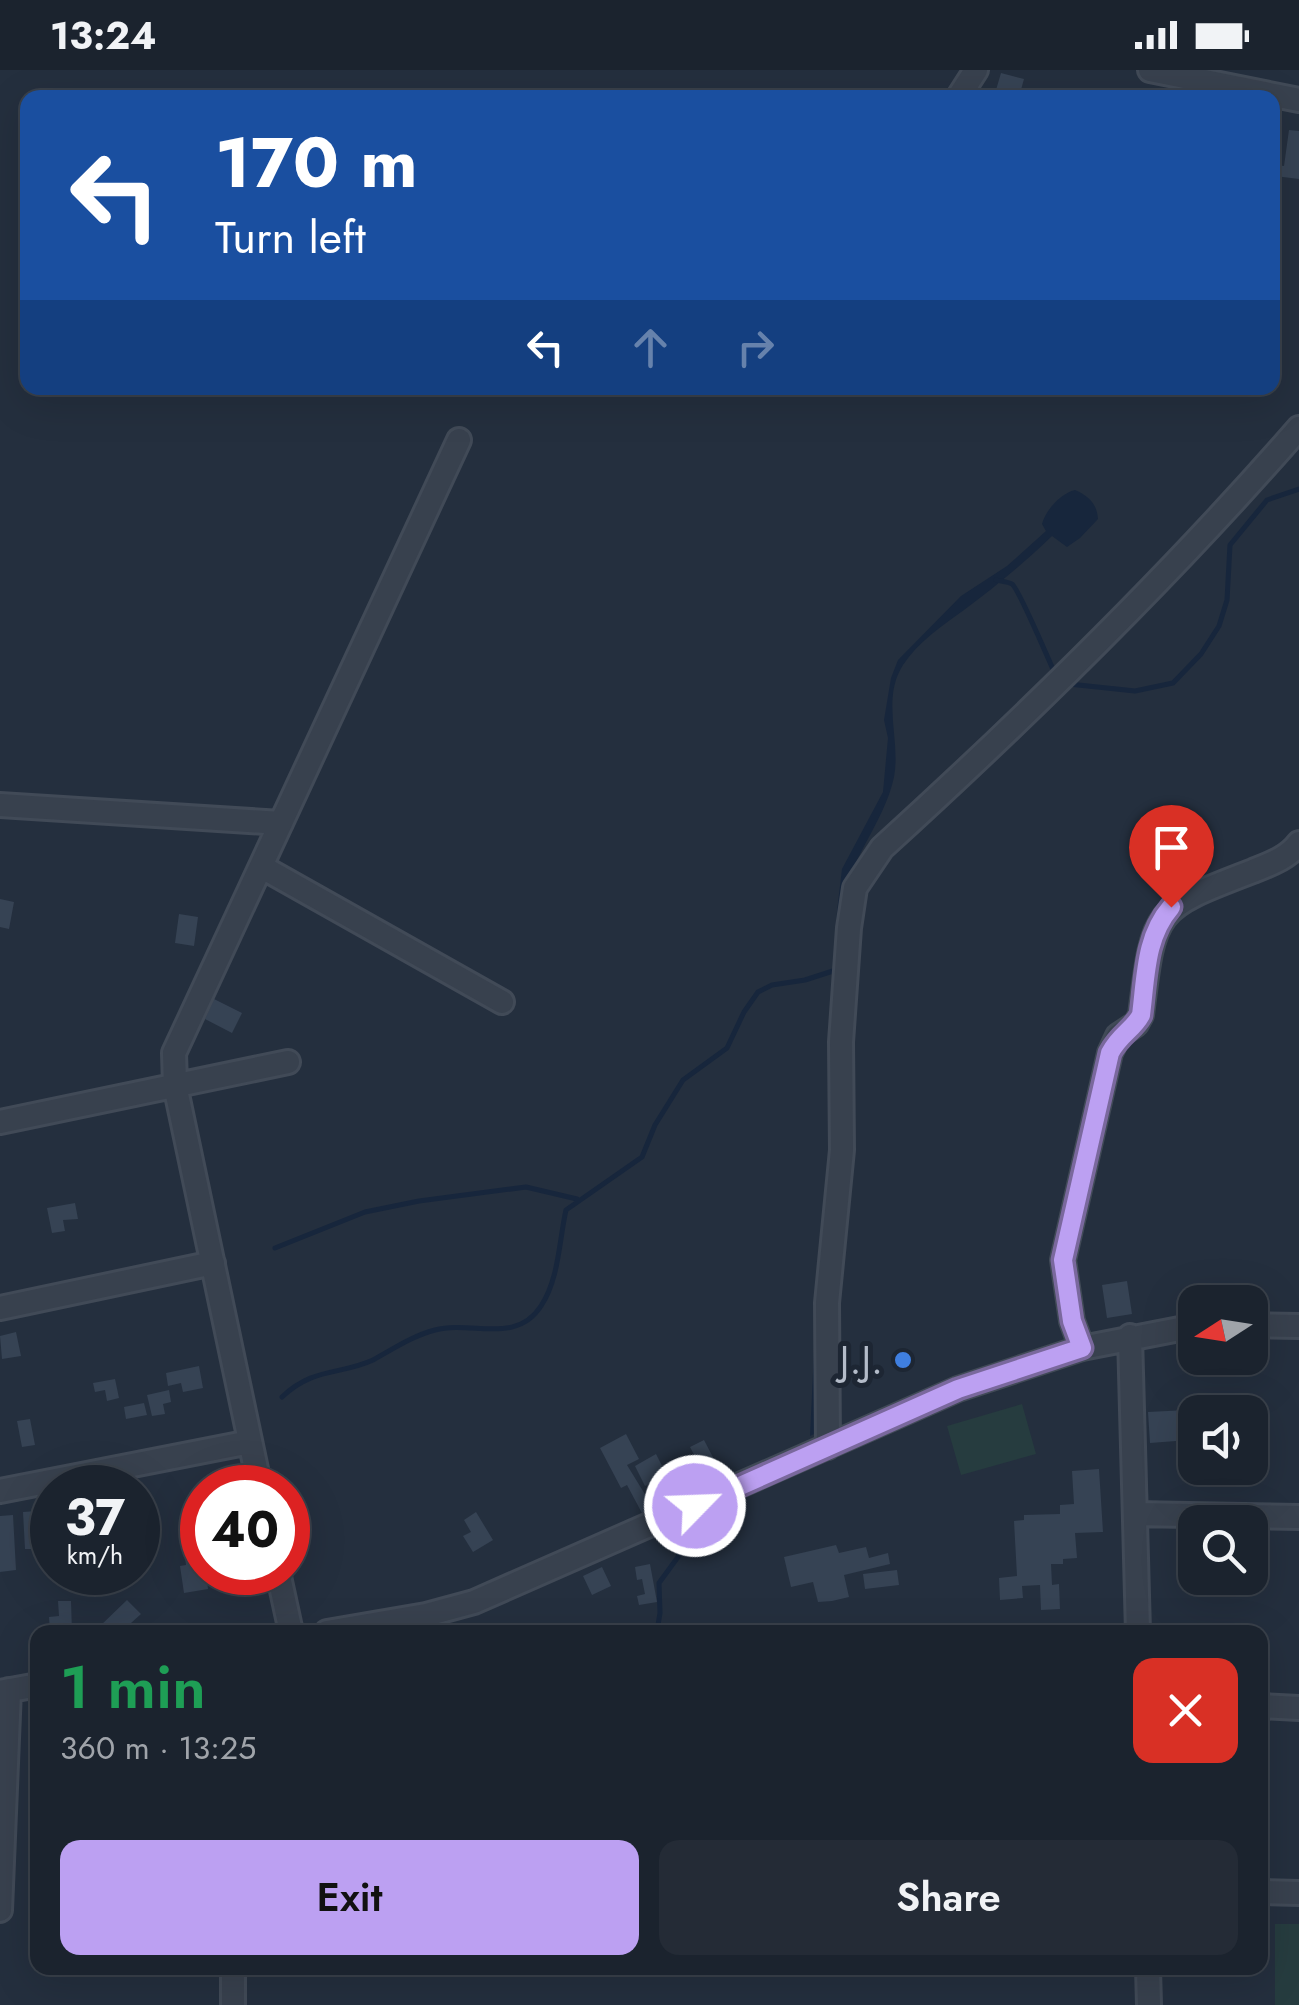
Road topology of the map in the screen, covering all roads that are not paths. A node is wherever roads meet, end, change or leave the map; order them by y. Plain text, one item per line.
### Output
1 (1150, 70) edge
2 (1249, 80) edge
3 (1274, 90) edge
4 (1299, 428) edge
5 (459, 440) dead end
6 (0, 805) edge
7 (281, 824) junction
8 (1299, 843) edge
9 (262, 867) junction
10 (502, 1002) dead end
11 (288, 1062) dead end
12 (175, 1086) junction
13 (0, 1122) edge
14 (213, 1263) junction
15 (0, 1308) edge
16 (1268, 1325) edge
17 (1299, 1326) edge
18 (1178, 1329) edge
19 (1130, 1336) junction
20 (1082, 1348) junction
21 (250, 1442) junction
22 (828, 1447) junction
23 (255, 1465) edge
24 (0, 1491) edge
25 (1135, 1514) junction
26 (1299, 1517) edge
27 (283, 1595) edge
28 (289, 1625) edge
29 (368, 1625) edge
30 (1138, 1625) edge
31 (30, 1686) edge
32 (4, 1691) edge
33 (1268, 1706) edge
34 (1299, 1708) edge
35 (1268, 1892) edge
36 (1299, 1892) edge
37 (0, 1910) edge
38 (233, 1975) edge
39 (1148, 1975) edge
40 (233, 2005) edge
41 (1149, 2005) edge

1 - 2 street
2 - 3 street
4 - 22 street
5 - 7 street
6 - 7 street
7 - 9 street
8 - 20 street
9 - 10 street
9 - 12 street
11 - 12 street
12 - 13 street
12 - 14 street
14 - 15 street
14 - 21 street
16 - 17 street
18 - 19 street
19 - 20 street
19 - 25 street
20 - 22 street
21 - 23 street
21 - 24 street
22 - 29 street
25 - 26 street
25 - 30 street
27 - 28 street
31 - 32 street
32 - 37 street
33 - 34 street
35 - 36 street
38 - 40 street
39 - 41 street

